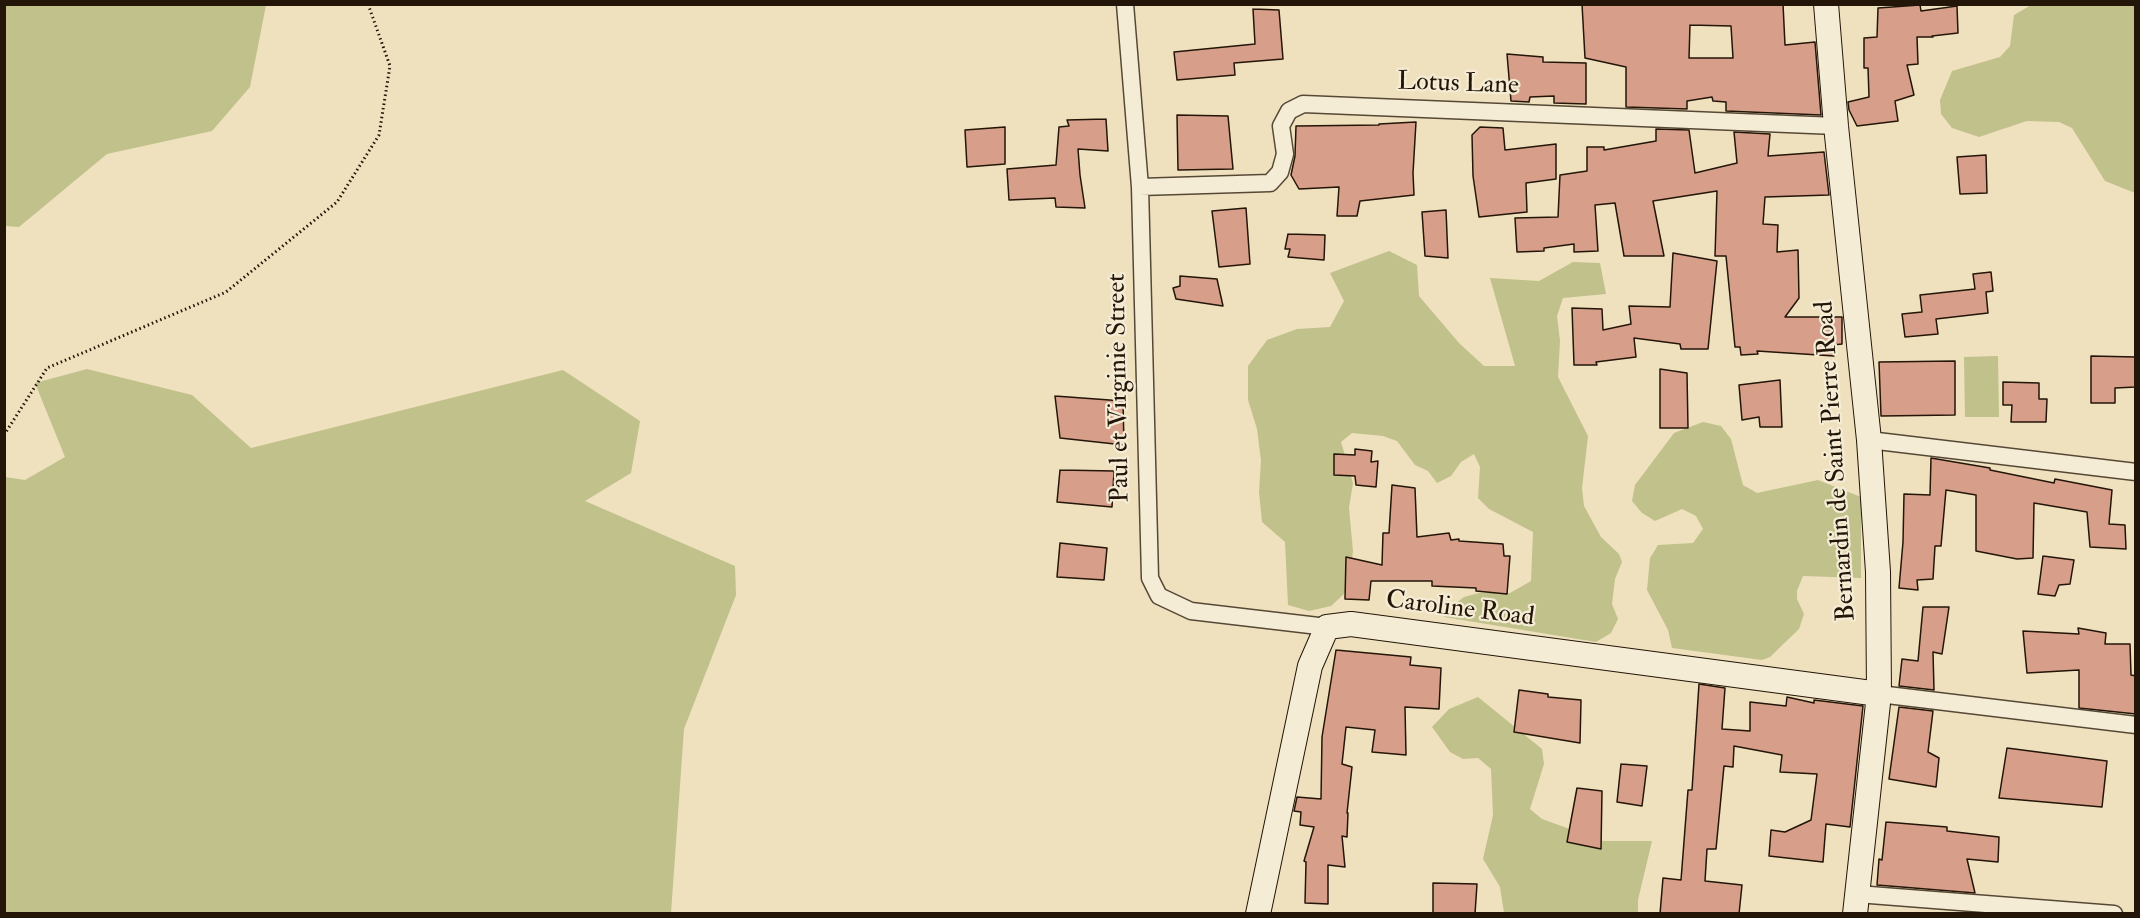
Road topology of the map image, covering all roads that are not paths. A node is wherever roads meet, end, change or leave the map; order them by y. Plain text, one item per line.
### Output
1 (1125, 4) edge
2 (1826, 4) edge
3 (1836, 126) junction
4 (1140, 187) junction
5 (1869, 440) junction
6 (2136, 472) edge
7 (1327, 627) junction
8 (1879, 693) junction
9 (2136, 724) edge
10 (1856, 904) edge
11 (1258, 914) edge
12 (2114, 914) edge

1 - 4 street, Paul et Virginie Street
2 - 3 main road, Bernardin de Saint Pierre Road
3 - 4 street, Lotus Lane
3 - 5 main road, Bernardin de Saint Pierre Road
4 - 7 street, Paul et Virginie Street
5 - 6 street
5 - 8 main road, Bernardin de Saint Pierre Road
7 - 8 main road, Caroline Road
7 - 11 main road
8 - 9 street
8 - 10 main road, Bernardin de Saint Pierre Road
10 - 12 street

